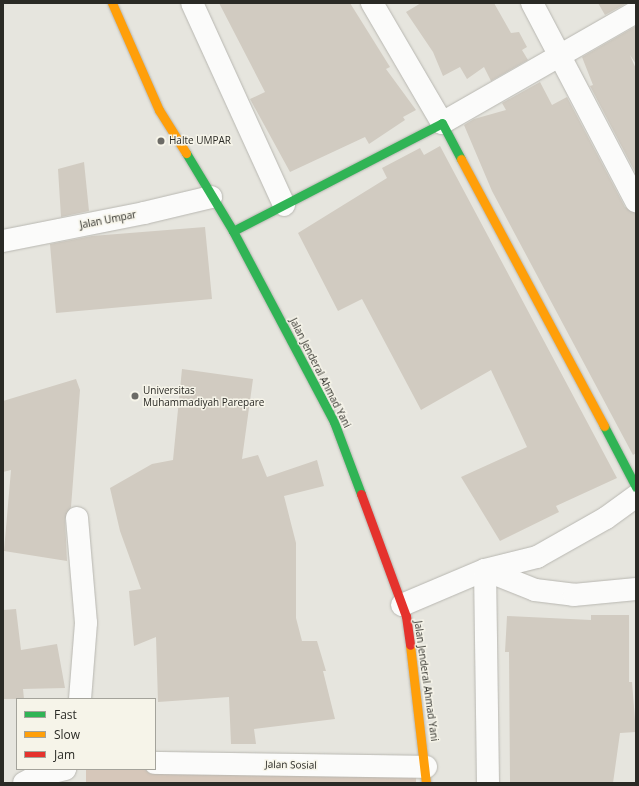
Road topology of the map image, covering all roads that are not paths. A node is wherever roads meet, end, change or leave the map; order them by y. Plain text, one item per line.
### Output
1 (112, 3) edge
2 (192, 3) edge
3 (372, 3) edge
4 (532, 3) edge
5 (636, 12) edge
6 (560, 55) junction
7 (442, 123) junction
8 (211, 197) junction
9 (636, 201) edge
10 (284, 205) junction
11 (233, 231) junction
12 (3, 241) edge
13 (636, 487) edge
14 (636, 496) edge
15 (77, 518) dead end
16 (485, 570) junction
17 (636, 589) edge
18 (402, 605) junction
19 (80, 698) edge
20 (156, 763) edge
21 (61, 770) edge
22 (75, 770) edge
23 (426, 775) edge
24 (24, 783) edge
25 (75, 783) edge
26 (488, 783) edge

1 - 8 main road, Jalan Jenderal Ahmad Yani
2 - 10 street
3 - 7 street
4 - 6 street
5 - 6 street
6 - 7 street
6 - 9 street
7 - 10 main road
7 - 13 main road
8 - 11 main road, Jalan Jenderal Ahmad Yani
8 - 12 street, Jalan Umpar
10 - 11 main road
11 - 18 main road, Jalan Jenderal Ahmad Yani
14 - 16 street
15 - 19 street
16 - 17 street
16 - 18 street
16 - 26 street
18 - 23 main road, Jalan Jenderal Ahmad Yani
20 - 23 street, Jalan Sosial
21 - 24 street
22 - 25 street

